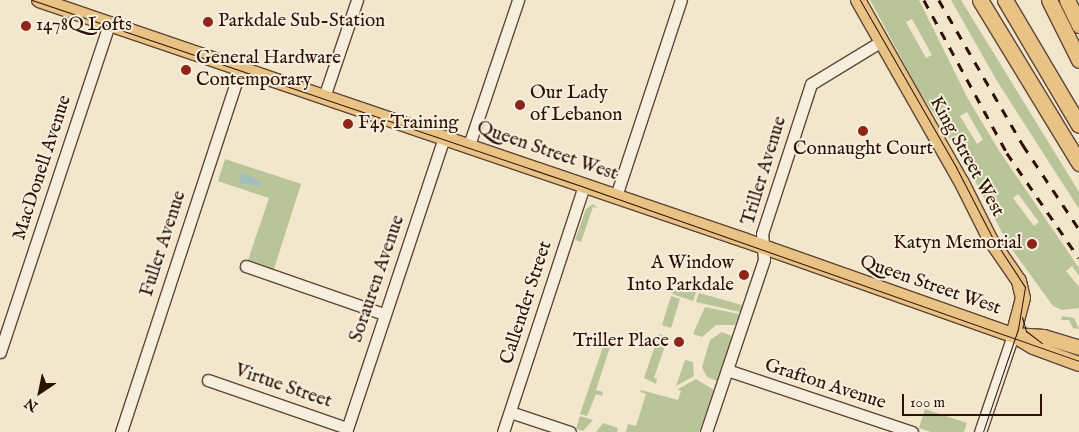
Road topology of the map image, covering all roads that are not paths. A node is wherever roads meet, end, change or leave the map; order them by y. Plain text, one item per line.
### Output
1 (39, 0) edge
2 (357, 0) edge
3 (518, 0) edge
4 (681, 0) edge
5 (858, 0) edge
6 (980, 0) edge
7 (1005, 0) edge
8 (1049, 0) edge
9 (1067, 0) edge
10 (110, 24) junction
11 (1079, 25) edge
12 (880, 42) junction
13 (1079, 60) edge
14 (241, 68) junction
15 (324, 97) junction
16 (1079, 125) edge
17 (444, 137) junction
18 (470, 145) junction
19 (1079, 163) edge
20 (584, 185) junction
21 (616, 196) junction
22 (763, 247) junction
23 (246, 266) dead end
24 (384, 314) junction
25 (1013, 335) junction
26 (1079, 348) edge
27 (0, 349) edge
28 (1079, 364) edge
29 (727, 370) junction
30 (208, 380) dead end
31 (510, 412) junction
32 (347, 430) edge
33 (120, 432) edge
34 (503, 432) edge
35 (570, 432) edge
36 (706, 432) edge
37 (912, 432) edge
38 (980, 432) edge

1 - 10 main road, Queen Street West
2 - 15 street
3 - 18 street
4 - 21 street
5 - 12 main road, King Street West
6 - 19 highway
7 - 16 highway
8 - 13 highway
9 - 11 highway
10 - 14 main road, Queen Street West
10 - 27 street, MacDonell Avenue
12 - 22 street, Triller Avenue
12 - 25 main road, King Street West
14 - 15 main road, Queen Street West
14 - 33 street, Fuller Avenue
15 - 17 main road, Queen Street West
17 - 18 main road, Queen Street West
17 - 24 street, Sorauren Avenue
18 - 20 main road, Queen Street West
20 - 21 main road, Queen Street West
20 - 31 street, Callender Street
21 - 22 main road, Queen Street West
22 - 25 main road, Queen Street West
22 - 29 street, Triller Avenue
23 - 24 street
24 - 32 street, Sorauren Avenue
25 - 26 main road
25 - 28 main road
25 - 38 street
29 - 36 street, Triller Avenue
29 - 37 street, Grafton Avenue
30 - 32 street, Virtue Street
31 - 34 street, Callender Street
31 - 35 street

